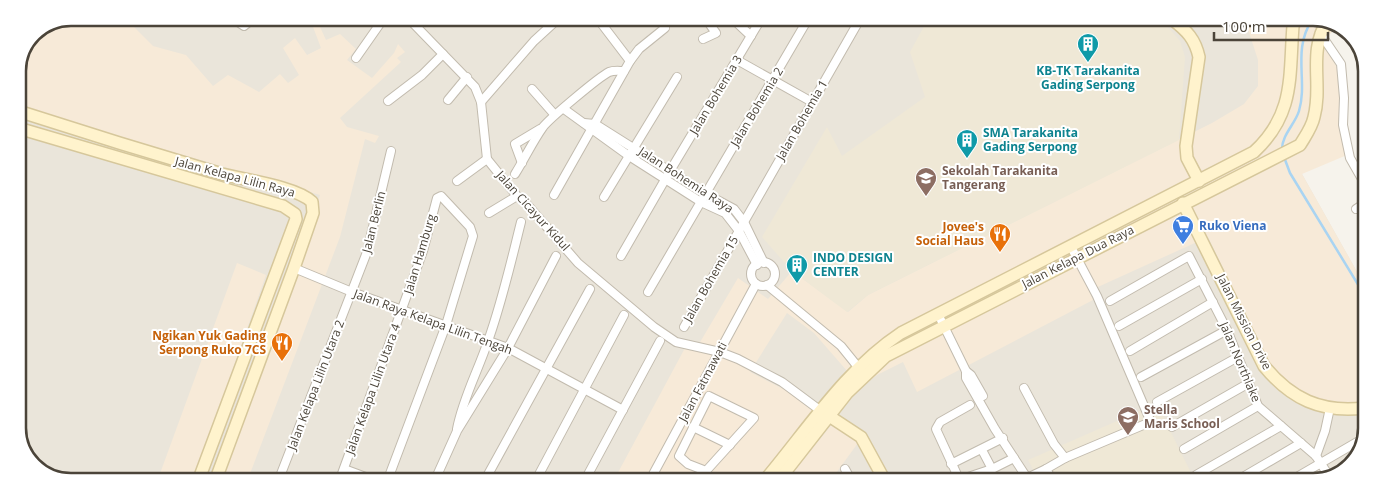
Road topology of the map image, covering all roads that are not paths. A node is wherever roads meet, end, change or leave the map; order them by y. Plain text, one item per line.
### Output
1 (378, 26) edge
2 (416, 26) edge
3 (550, 26) edge
4 (603, 26) edge
5 (711, 26) edge
6 (739, 26) edge
7 (757, 26) edge
8 (804, 26) edge
9 (856, 26) edge
10 (1181, 26) edge
11 (1293, 26) edge
12 (665, 28) dead end
13 (1324, 28) edge
14 (1320, 34) junction
15 (751, 36) junction
16 (703, 39) dead end
17 (443, 54) junction
18 (356, 58) dead end
19 (737, 60) junction
20 (630, 61) junction
21 (624, 71) junction
22 (467, 77) junction
23 (677, 77) dead end
24 (774, 80) junction
25 (532, 89) dead end
26 (448, 100) dead end
27 (388, 101) dead end
28 (481, 102) junction
29 (812, 102) junction
30 (564, 110) junction
31 (26, 114) edge
32 (554, 114) junction
33 (593, 127) junction
34 (542, 128) junction
35 (26, 130) edge
36 (634, 147) junction
37 (391, 151) dead end
38 (1254, 152) junction
39 (630, 156) junction
40 (488, 159) junction
41 (522, 163) junction
42 (1262, 165) junction
43 (1358, 172) edge
44 (515, 174) dead end
45 (668, 174) junction
46 (457, 181) dead end
47 (1200, 181) junction
48 (289, 190) junction
49 (706, 194) junction
50 (554, 195) dead end
51 (517, 196) junction
52 (604, 197) dead end
53 (312, 202) junction
54 (701, 202) junction
55 (1183, 203) junction
56 (283, 206) junction
57 (489, 213) dead end
58 (295, 214) junction
59 (521, 222) dead end
60 (744, 222) junction
61 (739, 231) junction
62 (1074, 253) junction
63 (556, 256) dead end
64 (621, 256) dead end
65 (760, 264) junction
66 (294, 268) junction
67 (1202, 279) junction
68 (756, 284) junction
69 (767, 285) junction
70 (590, 288) dead end
71 (352, 292) junction
72 (648, 292) dead end
73 (1110, 301) dead end
74 (1213, 302) junction
75 (402, 309) junction
76 (938, 314) junction
77 (624, 315) dead end
78 (446, 325) junction
79 (684, 326) dead end
80 (943, 326) junction
81 (1119, 326) dead end
82 (1227, 330) junction
83 (660, 341) dead end
84 (488, 342) junction
85 (508, 348) junction
86 (1130, 351) dead end
87 (720, 352) junction
88 (1238, 357) junction
89 (858, 367) junction
90 (544, 369) junction
91 (1141, 377) dead end
92 (235, 382) junction
93 (1249, 383) junction
94 (250, 387) junction
95 (1024, 388) dead end
96 (583, 389) junction
97 (1157, 402) dead end
98 (970, 405) dead end
99 (1258, 406) junction
100 (1330, 408) junction
101 (1358, 408) edge
102 (623, 410) junction
103 (825, 414) junction
104 (1282, 426) junction
105 (693, 427) junction
106 (1172, 427) dead end
107 (457, 431) junction
108 (674, 435) junction
109 (1002, 437) junction
110 (686, 441) junction
111 (1355, 442) edge
112 (1301, 443) junction
113 (730, 445) junction
114 (982, 450) junction
115 (1184, 450) dead end
116 (1014, 458) junction
117 (1065, 458) junction
118 (1318, 460) junction
119 (951, 464) junction
120 (344, 469) junction
121 (845, 469) dead end
122 (992, 469) junction
123 (1046, 469) junction
124 (1325, 470) edge
125 (201, 473) edge
126 (218, 473) edge
127 (281, 473) edge
128 (342, 473) edge
129 (354, 473) edge
130 (391, 473) edge
131 (438, 473) edge
132 (489, 473) edge
133 (540, 473) edge
134 (590, 473) edge
135 (654, 473) edge
136 (771, 473) edge
137 (785, 473) edge
138 (847, 473) edge
139 (881, 473) edge
140 (956, 473) edge
141 (980, 473) edge
142 (1024, 473) edge
143 (1039, 473) edge
144 (1048, 473) edge
145 (1198, 473) edge
146 (1250, 473) edge
147 (1301, 473) edge

1 - 18 street
2 - 17 street, Jalan Cicayur Kidul
3 - 28 street
4 - 20 street
5 - 16 street
6 - 15 street
7 - 15 street, Jalan Bohemia 3
8 - 24 street, Jalan Bohemia 2
9 - 29 street, Jalan Bohemia 1
10 - 47 street
11 - 38 street, Jalan Kelapa Dua Raya
12 - 20 street
13 - 14 street, Jalan Kelapa Dua Raya
14 - 42 street, Jalan Kelapa Dua Raya
14 - 43 street
15 - 19 street, Jalan Bohemia 3
17 - 22 street, Jalan Cicayur Kidul
17 - 27 street
19 - 24 street
19 - 45 street, Jalan Bohemia 3
20 - 21 street
21 - 30 street
21 - 33 street
22 - 26 street
22 - 28 street, Jalan Cicayur Kidul
23 - 36 street
24 - 29 street
24 - 49 street, Jalan Bohemia 2
25 - 32 street
28 - 40 street, Jalan Cicayur Kidul
29 - 60 street, Jalan Bohemia 1
30 - 32 street
30 - 33 street, Jalan Bohemia Raya
31 - 48 street, Jalan Kelapa Lilin Raya
32 - 34 street
33 - 36 street, Jalan Bohemia Raya
33 - 39 street, Jalan Bohemia Raya
33 - 50 street
34 - 41 street
34 - 41 street
35 - 56 street, Jalan Kelapa Lilin Raya
36 - 39 street
36 - 45 street, Jalan Bohemia Raya
37 - 71 street, Jalan Berlin
38 - 42 street
38 - 47 street, Jalan Kelapa Dua Raya
39 - 45 street, Jalan Bohemia Raya
39 - 52 street
40 - 46 street
40 - 51 street, Jalan Cicayur Kidul
41 - 44 street
42 - 55 street, Jalan Kelapa Dua Raya
45 - 49 street, Jalan Bohemia Raya
45 - 54 street, Jalan Bohemia Raya
45 - 64 street, Jalan Bohemia 3
47 - 62 street, Jalan Kelapa Dua Raya
48 - 53 street, Jalan Kelapa Lilin Raya
48 - 56 street
49 - 54 street, Jalan Bohemia 2
49 - 60 street, Jalan Bohemia Raya
51 - 57 street
51 - 87 street, Jalan Cicayur Kidul
53 - 58 street
53 - 66 street
54 - 61 street, Jalan Bohemia Raya
54 - 72 street, Jalan Bohemia 2
55 - 62 street, Jalan Kelapa Dua Raya
55 - 100 street, Jalan Mission Drive
56 - 58 street, Jalan Kelapa Lilin Raya
58 - 92 street, Jalan Kelapa Lilin Raya
59 - 84 street
60 - 61 street, Jalan Bohemia 1
60 - 65 street, Jalan Bohemia Raya
61 - 65 street, Jalan Bohemia Raya
61 - 79 street, Jalan Bohemia 15
62 - 76 street, Jalan Kelapa Dua Raya
62 - 80 street, Jalan Kelapa Dua Raya
62 - 117 street
63 - 85 street
65 - 68 street
65 - 69 street
66 - 71 street, Jalan Raya Kelapa Lilin Tengah
66 - 94 street
67 - 73 street, Jalan Northlake
67 - 74 street, Jalan Northlake
67 - 81 street
68 - 69 street
68 - 87 street, Jalan Fatmawati
69 - 89 street
70 - 90 street
71 - 75 street, Jalan Raya Kelapa Lilin Tengah
71 - 127 street, Jalan Kelapa Lilin Utara 2
74 - 82 street, Jalan Northlake
74 - 86 street
75 - 78 street, Jalan Raya Kelapa Lilin Tengah
75 - 78 street, Jalan Hamburg
75 - 120 street, Jalan Kelapa Lilin Utara 4
76 - 80 street
76 - 89 street, Jalan Kelapa Dua Raya
77 - 96 street
78 - 84 street, Jalan Raya Kelapa Lilin Tengah
78 - 130 street
80 - 103 street, Jalan Kelapa Dua Raya
80 - 109 street
82 - 88 street, Jalan Northlake
82 - 91 street
83 - 102 street
84 - 85 street, Jalan Raya Kelapa Lilin Tengah
84 - 107 street
85 - 90 street, Jalan Raya Kelapa Lilin Tengah
85 - 107 street
87 - 103 street, Jalan Cicayur Kidul
87 - 108 street, Jalan Fatmawati
88 - 93 street, Jalan Northlake
88 - 97 street
89 - 103 street, Jalan Kelapa Dua Raya
90 - 96 street, Jalan Raya Kelapa Lilin Tengah
90 - 132 street
92 - 94 street
92 - 125 street, Jalan Kelapa Lilin Raya
93 - 99 street, Jalan Northlake
93 - 106 street
94 - 126 street
95 - 117 street
96 - 102 street, Jalan Raya Kelapa Lilin Tengah
96 - 133 street
98 - 119 street
99 - 104 street, Jalan Northlake
99 - 115 street
100 - 101 street, Jalan Mission Drive
100 - 118 street
102 - 134 street
103 - 136 street, Jalan Kelapa Dua Raya
103 - 137 street, Jalan Kelapa Dua Raya
103 - 139 street
104 - 112 street, Jalan Northlake
104 - 145 street
105 - 110 street
105 - 113 street
105 - 113 street
107 - 131 street
108 - 110 street
108 - 135 street, Jalan Fatmawati
109 - 114 street
109 - 116 street
110 - 113 street
111 - 118 street
112 - 118 street, Jalan Northlake
112 - 146 street
114 - 119 street
114 - 122 street
116 - 122 street
116 - 142 street
117 - 123 street
118 - 124 street, Jalan Northlake
118 - 147 street
119 - 140 street
120 - 128 street, Jalan Kelapa Lilin Utara 4
120 - 129 street, Jalan Kelapa Lilin Utara 4
121 - 138 street
122 - 141 street
123 - 143 street
123 - 144 street

